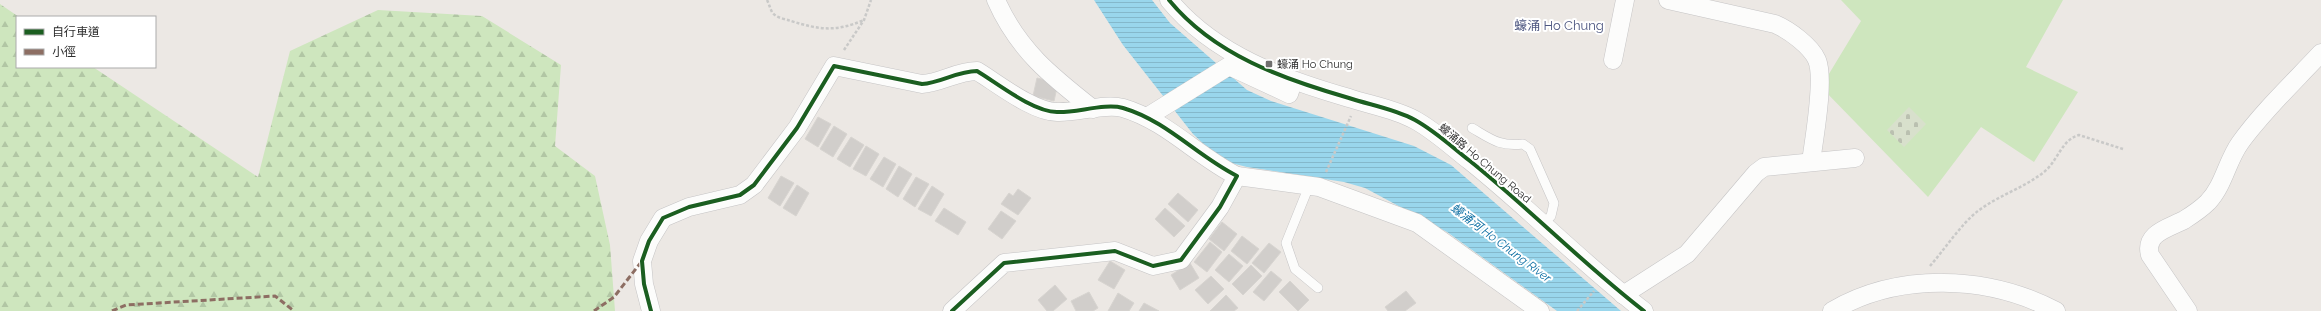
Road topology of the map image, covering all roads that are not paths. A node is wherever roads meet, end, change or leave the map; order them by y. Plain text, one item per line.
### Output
1 (996, 0) edge
2 (1169, 0) edge
3 (1625, 0) edge
4 (1668, 0) edge
5 (2321, 53) edge
6 (1613, 60) dead end
7 (1293, 82) junction
8 (1093, 109) junction
9 (1154, 113) junction
10 (1472, 128) dead end
11 (1854, 158) dead end
12 (1811, 162) junction
13 (1237, 176) junction
14 (1314, 187) junction
15 (1543, 224) junction
16 (1318, 288) dead end
17 (1623, 295) junction
18 (651, 311) edge
19 (952, 311) edge
20 (1540, 311) edge
21 (1644, 311) edge
22 (1832, 311) edge
23 (2056, 311) edge
24 (2188, 311) edge

1 - 8 street
2 - 7 street, 蠔涌路 Ho Chung Road
3 - 6 street
4 - 12 street
5 - 24 street
7 - 9 street
7 - 15 street, 蠔涌路 Ho Chung Road
8 - 9 street
8 - 18 street
9 - 13 street
10 - 15 lane
11 - 12 street
12 - 17 street
13 - 14 street
13 - 19 street
14 - 16 lane
14 - 20 street
15 - 17 street, 蠔涌路 Ho Chung Road
17 - 21 street, 蠔涌路 Ho Chung Road
22 - 23 street

